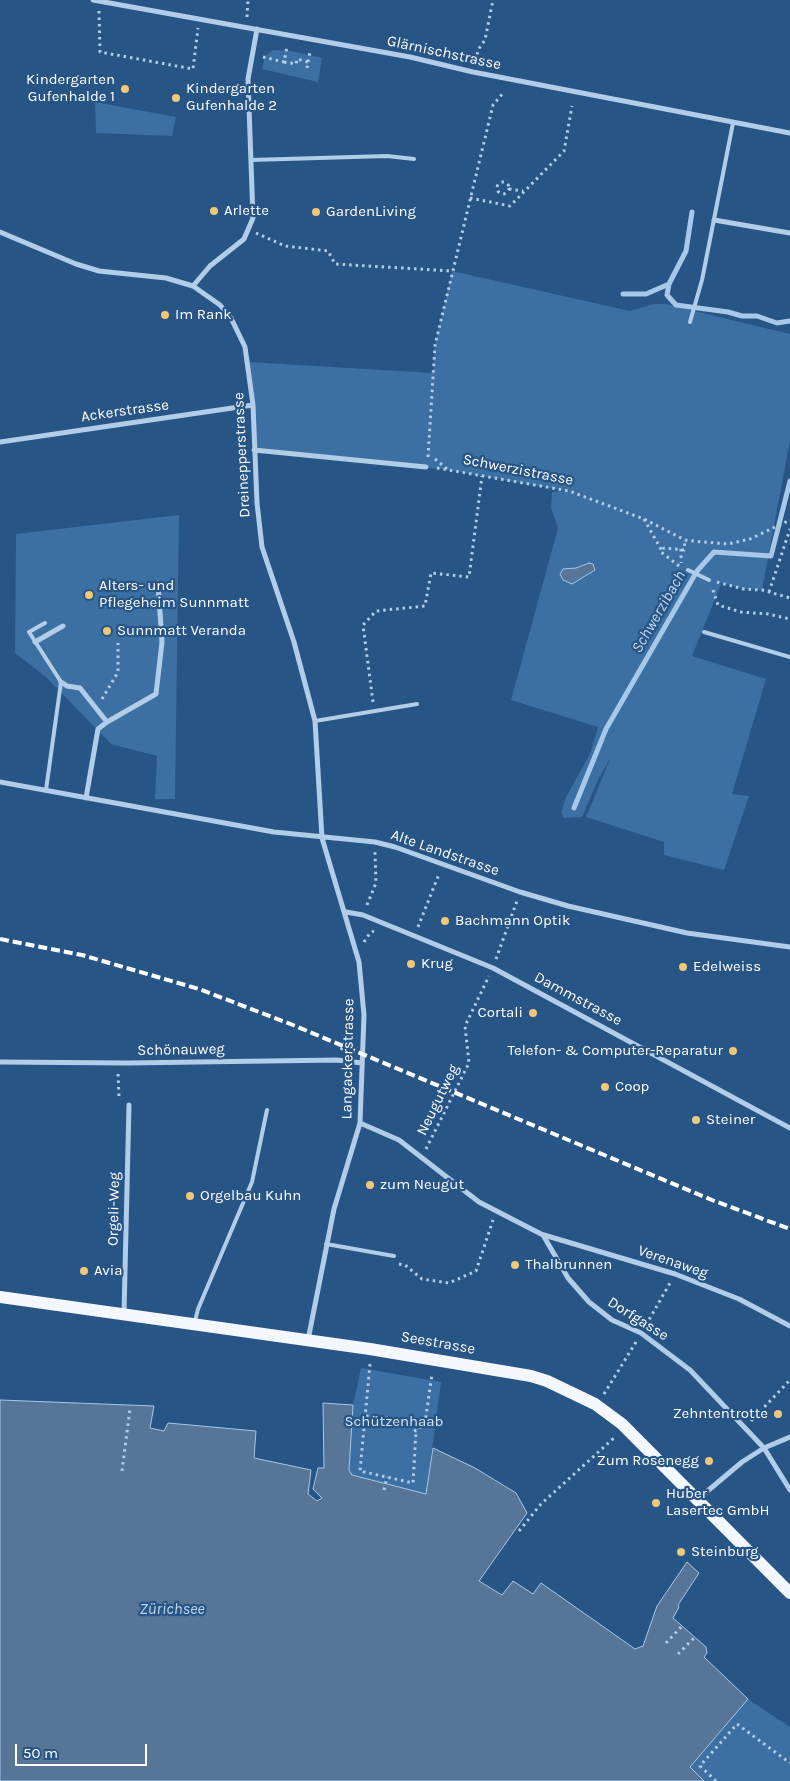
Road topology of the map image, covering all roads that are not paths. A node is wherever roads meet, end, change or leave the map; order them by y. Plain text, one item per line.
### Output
1 (93, 0) edge
2 (256, 29) junction
3 (733, 123) junction
4 (790, 134) edge
5 (414, 159) dead end
6 (251, 160) junction
7 (714, 220) junction
8 (0, 232) edge
9 (790, 233) edge
10 (193, 286) junction
11 (690, 322) dead end
12 (253, 405) junction
13 (0, 442) edge
14 (254, 450) junction
15 (426, 467) road end
16 (688, 570) dead end
17 (709, 580) road end
18 (158, 583) dead end
19 (46, 623) dead end
20 (64, 626) dead end
21 (704, 632) dead end
22 (35, 642) junction
23 (790, 657) edge
24 (61, 682) junction
25 (417, 704) dead end
26 (315, 720) junction
27 (107, 722) junction
28 (0, 782) edge
29 (46, 790) junction
30 (86, 798) junction
31 (322, 838) junction
32 (346, 912) junction
33 (790, 948) edge
34 (0, 1062) edge
35 (362, 1063) junction
36 (128, 1106) road end
37 (267, 1110) dead end
38 (360, 1123) junction
39 (790, 1128) edge
40 (543, 1235) junction
41 (326, 1244) junction
42 (394, 1256) dead end
43 (0, 1297) edge
44 (124, 1313) junction
45 (194, 1324) junction
46 (790, 1326) edge
47 (308, 1340) junction
48 (790, 1437) edge
49 (764, 1448) junction
50 (790, 1490) edge
51 (697, 1500) junction
52 (790, 1593) edge

1 - 2 street, Glärnischstrasse
2 - 3 street, Glärnischstrasse
2 - 6 street
3 - 4 street, Glärnischstrasse
3 - 7 lane
5 - 6 lane
6 - 10 street
7 - 9 street
7 - 11 lane
8 - 10 street, Dreinepperstrasse
10 - 12 street, Dreinepperstrasse
12 - 13 street, Ackerstrasse
12 - 14 street, Dreinepperstrasse
14 - 15 street
14 - 26 street, Dreinepperstrasse
16 - 17 lane
18 - 27 street
19 - 22 lane
20 - 22 street
21 - 23 lane
22 - 24 lane
24 - 27 street
24 - 29 lane
25 - 26 lane
26 - 31 street, Dreinepperstrasse
27 - 30 street
28 - 29 street, Alte Landstrasse
29 - 30 street, Alte Landstrasse
30 - 31 street, Alte Landstrasse
31 - 32 street, Langackerstrasse
31 - 33 street, Alte Landstrasse
32 - 35 street, Langackerstrasse
32 - 39 street, Dammstrasse
34 - 35 street, Schönauweg
35 - 38 street, Langackerstrasse
36 - 44 street, Orgeli-Weg
37 - 45 lane
38 - 40 street
38 - 41 street, Langackerstrasse
40 - 46 street, Verenaweg
40 - 49 street, Dorfgasse
41 - 42 lane
41 - 47 street, Langackerstrasse
43 - 44 main road, Seestrasse
44 - 45 main road, Seestrasse
45 - 47 main road, Seestrasse
47 - 51 main road, Seestrasse
48 - 49 street
49 - 50 street, Dorfgasse
49 - 51 street
51 - 52 main road, Seestrasse

